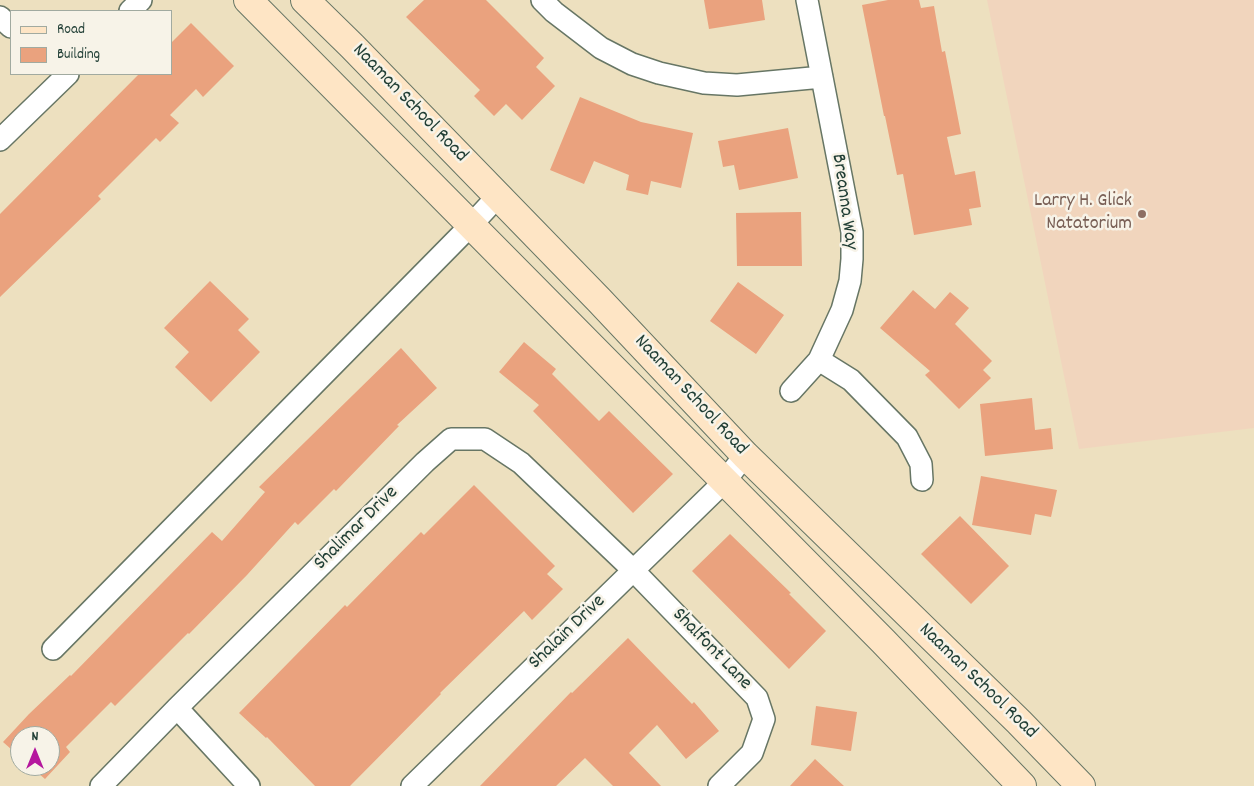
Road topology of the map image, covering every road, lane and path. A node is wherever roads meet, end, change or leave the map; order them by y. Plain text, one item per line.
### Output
1 (141, 0) edge
2 (248, 0) edge
3 (305, 0) edge
4 (542, 0) edge
5 (807, 0) edge
6 (131, 10) edge
7 (0, 17) edge
8 (10, 26) edge
9 (64, 75) edge
10 (822, 78) junction
11 (0, 140) edge
12 (498, 196) junction
13 (471, 225) junction
14 (819, 360) junction
15 (792, 391) dead end
16 (745, 455) junction
17 (922, 480) dead end
18 (725, 481) junction
19 (633, 570) junction
20 (52, 649) dead end
21 (176, 708) junction
22 (101, 786) edge
23 (249, 786) edge
24 (412, 786) edge
25 (719, 786) edge
26 (1022, 786) edge
27 (1081, 786) edge

1 - 6 street
2 - 13 main road, Naaman School Road
3 - 12 main road, Naaman School Road
4 - 10 street
5 - 10 street, Breanna Way
7 - 8 street
9 - 11 street
10 - 14 street, Breanna Way
12 - 13 street
12 - 16 main road, Naaman School Road
13 - 18 main road, Naaman School Road
13 - 20 street
14 - 15 street, Breanna Way
14 - 17 street
16 - 18 street
16 - 27 main road, Naaman School Road
18 - 19 street, Shalain Drive
18 - 26 main road, Naaman School Road
19 - 21 street, Shalimar Drive
19 - 24 street, Shalain Drive
19 - 25 street, Shalfont Lane
21 - 22 street, Shalimar Drive
21 - 23 street

